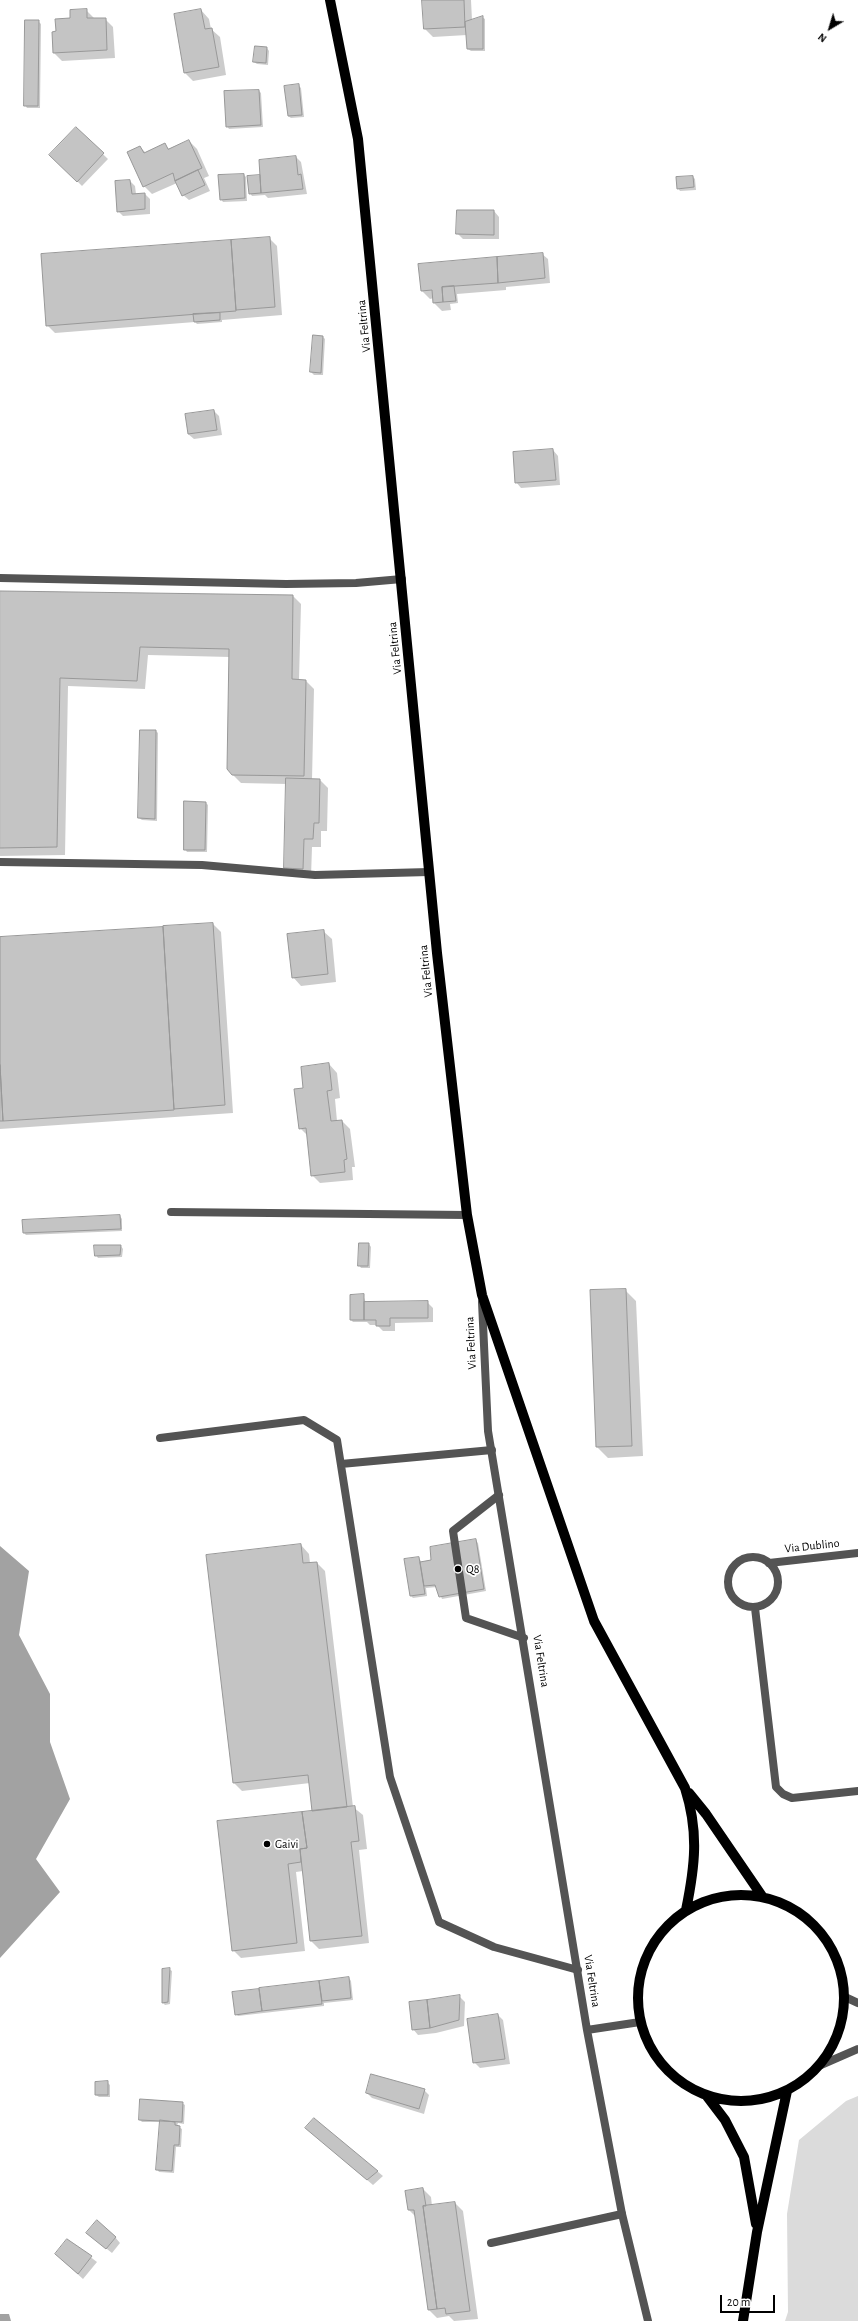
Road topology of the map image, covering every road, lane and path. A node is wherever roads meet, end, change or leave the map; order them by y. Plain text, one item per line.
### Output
1 (330, 0) edge
2 (0, 578) edge
3 (402, 578) junction
4 (0, 862) edge
5 (430, 872) junction
6 (171, 1212) dead end
7 (467, 1215) junction
8 (482, 1295) junction
9 (160, 1438) dead end
10 (492, 1450) junction
11 (341, 1464) junction
12 (499, 1495) junction
13 (858, 1552) edge
14 (769, 1563) junction
15 (755, 1608) junction
16 (524, 1638) junction
17 (685, 1788) junction
18 (858, 1791) edge
19 (762, 1896) junction
20 (686, 1910) junction
21 (578, 1970) junction
22 (845, 1997) junction
23 (858, 2003) edge
24 (640, 2022) junction
25 (587, 2030) junction
26 (858, 2049) edge
27 (821, 2065) junction
28 (787, 2091) junction
29 (706, 2095) junction
30 (622, 2214) junction
31 (757, 2232) junction
32 (491, 2242) dead end
33 (648, 2321) edge
34 (744, 2321) edge

1 - 3 main road, Via Feltrina
2 - 3 street
3 - 5 main road, Via Feltrina
4 - 5 street
5 - 7 main road, Via Feltrina
6 - 7 street
7 - 8 main road, Via Feltrina
8 - 10 street, Via Feltrina
8 - 17 main road, Via Feltrina
9 - 11 street
10 - 11 street
10 - 12 street, Via Feltrina
11 - 21 street
12 - 16 street, Via Feltrina
12 - 16 street
13 - 14 street, Via Dublino
14 - 15 street
14 - 15 street
15 - 18 street
16 - 21 street, Via Feltrina
17 - 19 main road, Via Feltrina
17 - 20 main road, Via Feltrina
19 - 20 main road
19 - 22 main road
20 - 24 main road
21 - 25 street, Via Feltrina
22 - 23 street
22 - 27 main road
24 - 25 street
24 - 29 main road
25 - 30 street, Via Feltrina
26 - 27 street
27 - 28 main road
28 - 29 main road
28 - 31 main road
29 - 31 main road
30 - 32 street
30 - 33 street, Via Feltrina
31 - 34 main road

